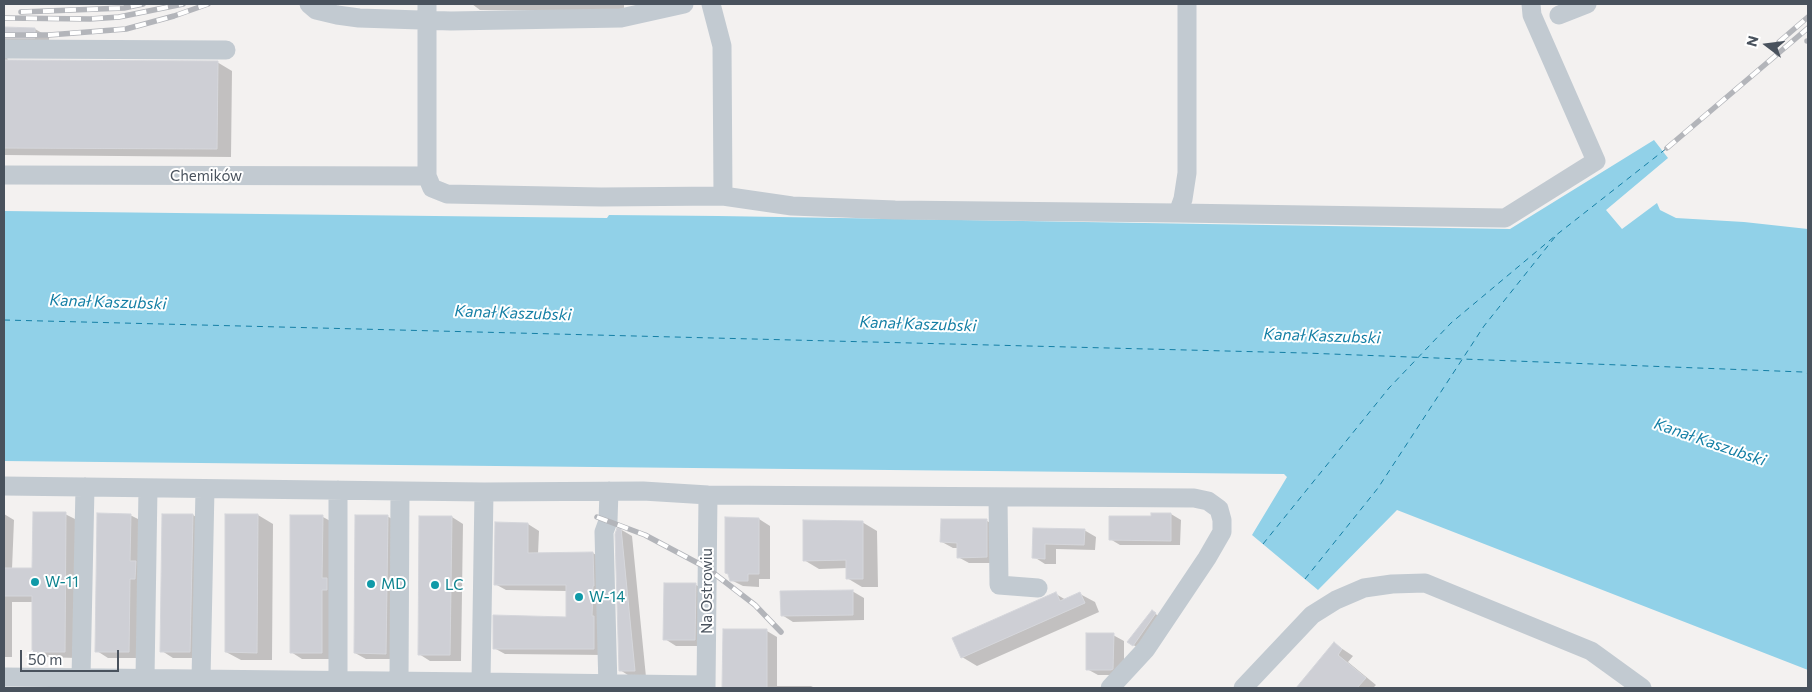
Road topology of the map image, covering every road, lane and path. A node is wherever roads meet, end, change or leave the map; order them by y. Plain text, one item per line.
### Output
1 (309, 4) edge
2 (684, 4) edge
3 (711, 4) edge
4 (1187, 4) edge
5 (1531, 4) edge
6 (1587, 4) edge
7 (427, 12) edge
8 (1559, 15) dead end
9 (4, 49) edge
10 (226, 50) dead end
11 (4, 175) edge
12 (427, 176) junction
13 (723, 196) junction
14 (1178, 213) junction
15 (4, 486) edge
16 (85, 487) junction
17 (148, 488) junction
18 (204, 488) junction
19 (338, 490) junction
20 (400, 491) junction
21 (484, 492) junction
22 (609, 492) junction
23 (708, 495) junction
24 (998, 497) junction
25 (1038, 588) dead end
26 (4, 677) edge
27 (81, 678) junction
28 (144, 678) junction
29 (201, 679) junction
30 (338, 680) junction
31 (399, 681) junction
32 (481, 685) edge
33 (608, 686) edge
34 (706, 686) edge
35 (1110, 688) edge
36 (1243, 688) edge
37 (1642, 688) edge

1 - 7 lane
2 - 7 lane
3 - 13 lane
4 - 14 lane
5 - 14 lane
6 - 8 lane
7 - 12 lane
9 - 10 lane
11 - 12 lane, Chemików
12 - 13 lane
13 - 14 lane
15 - 16 lane
16 - 17 lane
16 - 27 lane
17 - 18 lane
17 - 28 lane
18 - 19 lane
18 - 29 lane
19 - 20 lane
19 - 30 lane
20 - 21 lane
20 - 31 lane
21 - 22 lane
21 - 32 lane
22 - 23 lane
22 - 33 lane
23 - 24 lane
23 - 34 lane, Na Ostrowiu
24 - 25 lane
24 - 35 lane
26 - 27 lane
27 - 28 lane
28 - 29 lane
29 - 30 lane
30 - 31 lane
31 - 32 lane
32 - 33 lane
33 - 34 lane
36 - 37 lane

